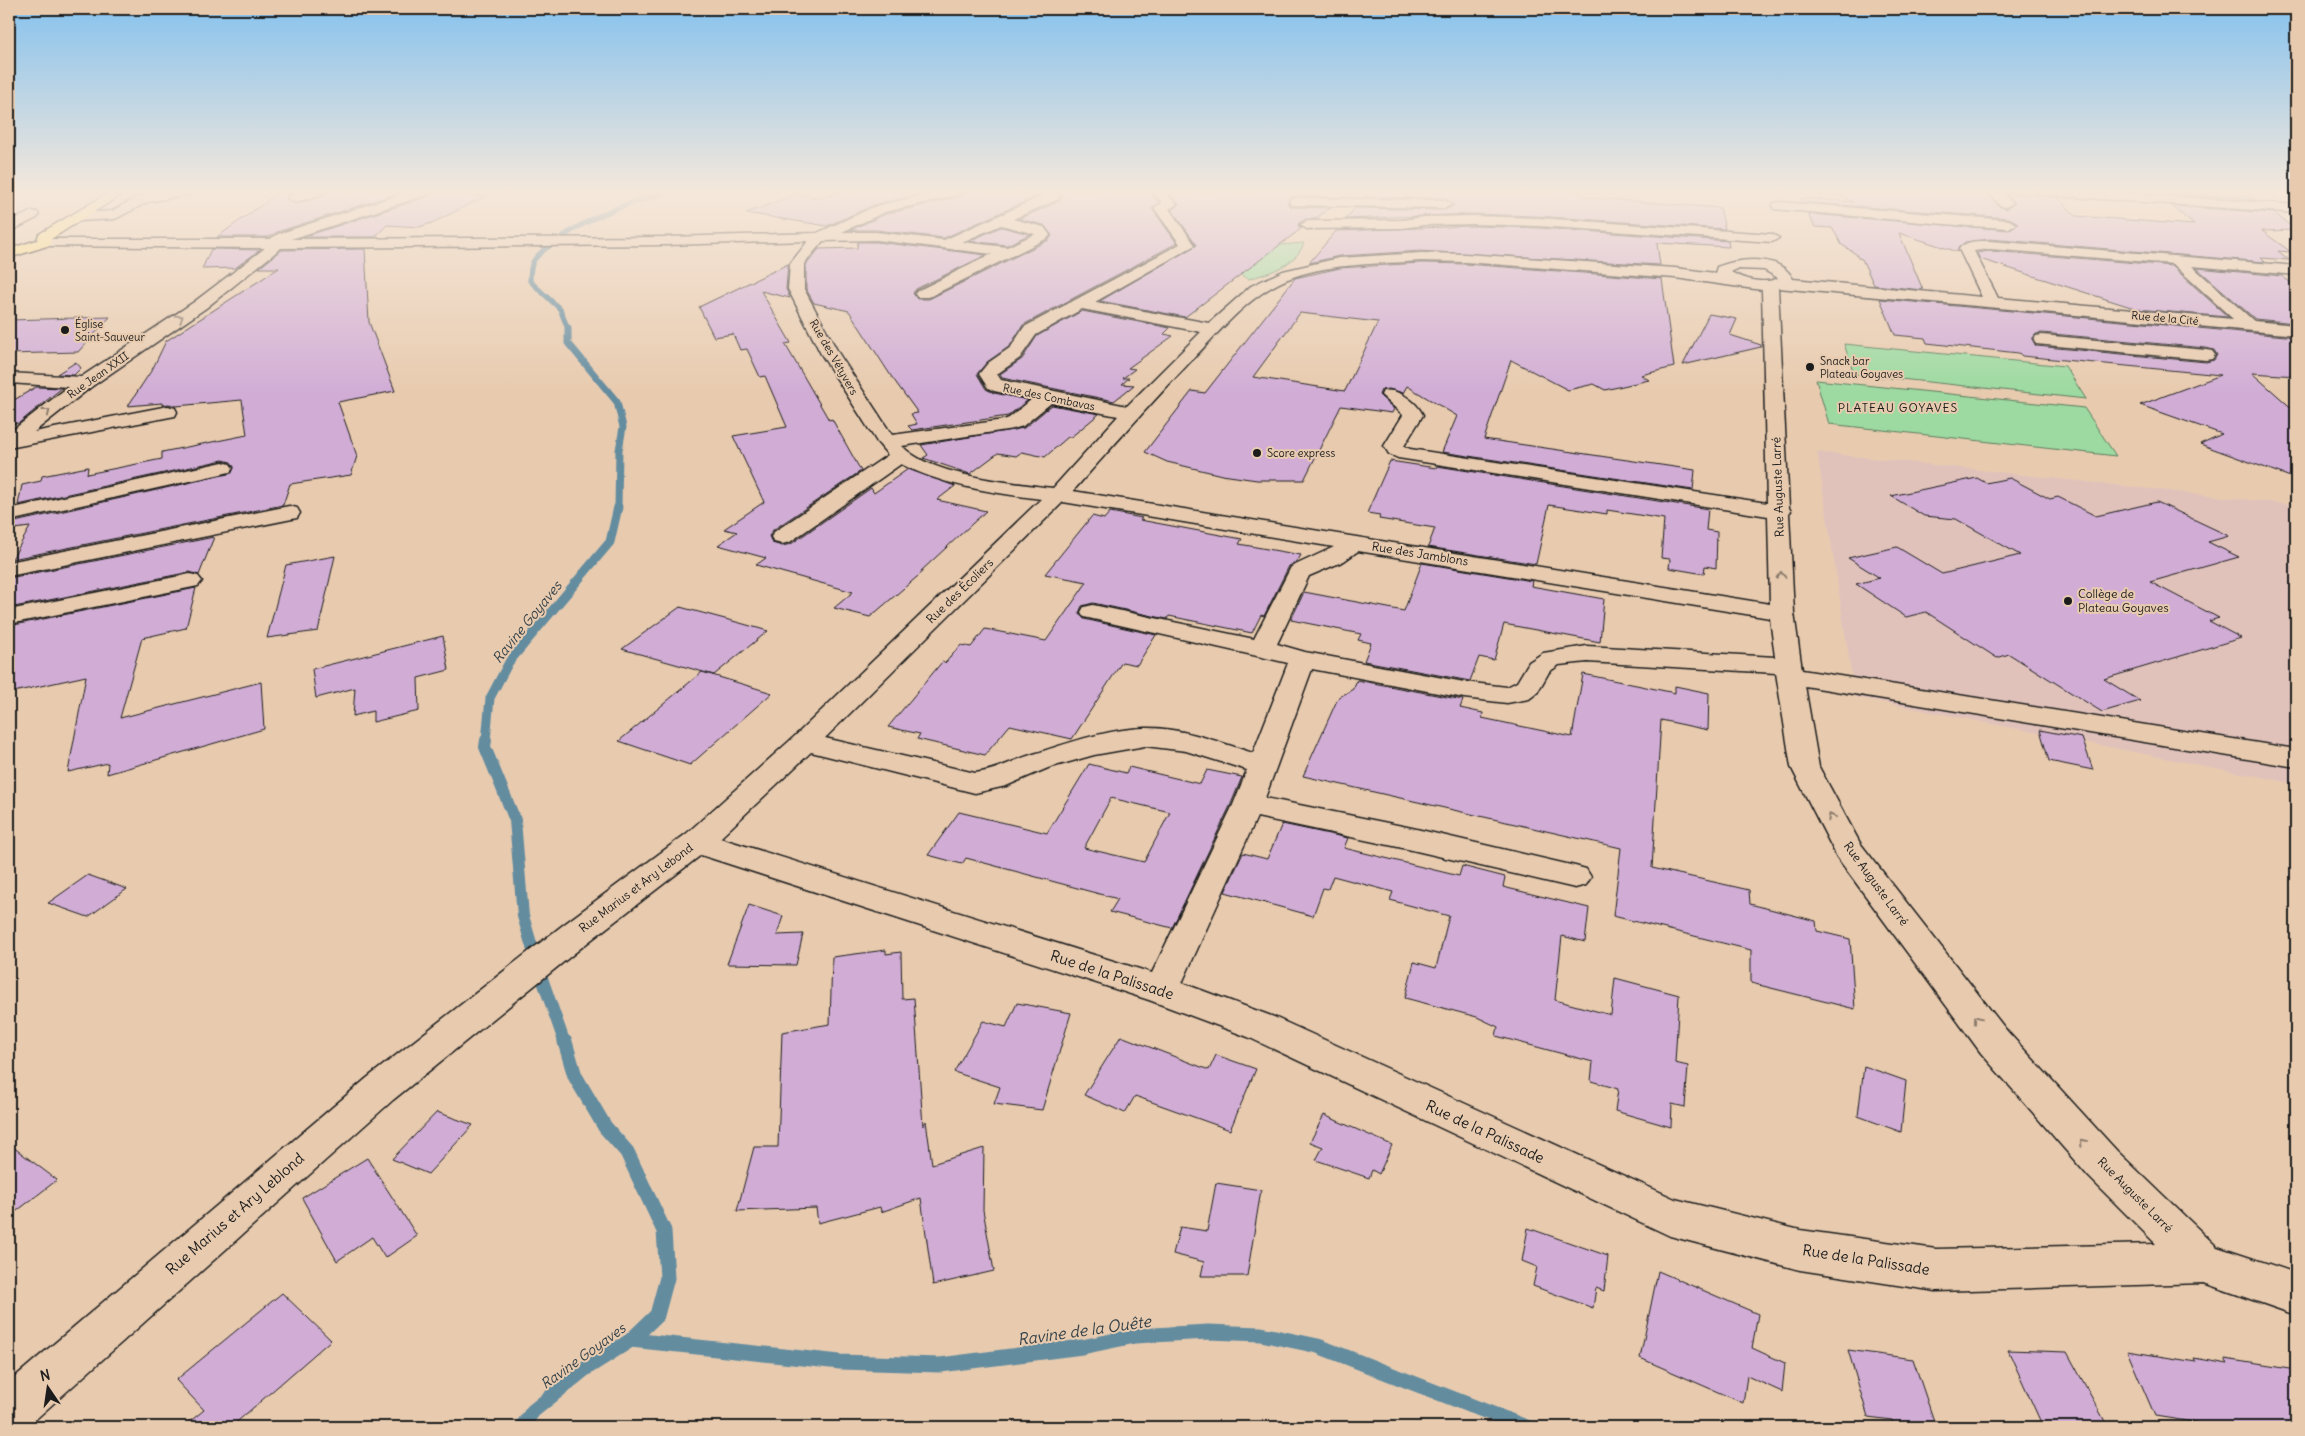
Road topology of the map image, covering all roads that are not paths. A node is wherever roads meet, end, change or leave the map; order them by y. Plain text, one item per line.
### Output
1 (261, 258) edge
2 (802, 258) edge
3 (997, 258) edge
4 (1164, 258) edge
5 (1328, 258) edge
6 (1465, 258) edge
7 (1745, 258) edge
8 (1777, 258) edge
9 (1971, 258) edge
10 (2152, 258) edge
11 (2177, 260) junction
12 (1733, 270) junction
13 (2296, 270) edge
14 (1779, 279) junction
15 (923, 294) dead end
16 (1993, 302) junction
17 (1078, 304) junction
18 (2081, 310) junction
19 (2250, 326) junction
20 (1212, 329) junction
21 (2296, 330) edge
22 (2042, 340) dead end
23 (2113, 347) junction
24 (2206, 355) dead end
25 (9, 378) edge
26 (85, 382) junction
27 (1390, 395) dead end
28 (1046, 397) junction
29 (168, 412) dead end
30 (1131, 413) junction
31 (9, 443) edge
32 (893, 449) junction
33 (223, 468) dead end
34 (1058, 494) junction
35 (1780, 511) junction
36 (289, 513) dead end
37 (9, 515) edge
38 (782, 537) dead end
39 (1354, 543) junction
40 (9, 569) edge
41 (190, 581) dead end
42 (1093, 612) dead end
43 (1782, 613) junction
44 (9, 617) edge
45 (1262, 648) junction
46 (1304, 659) junction
47 (1789, 671) junction
48 (805, 742) junction
49 (2296, 758) edge
50 (1264, 766) junction
51 (1248, 805) junction
52 (697, 842) junction
53 (1574, 877) dead end
54 (1161, 990) junction
55 (465, 1020) joint
56 (2204, 1263) junction
57 (2296, 1294) edge
58 (9, 1412) edge

26 -> 1 street, Rue Jean XXII
2 - 32 street, Rue des Vétyvers
3 - 15 street
4 - 17 street, Rue des Combavas
5 - 20 street, Rue des Écoliers
6 - 12 street, Rue des Écoliers
7 - 12 street
8 - 14 street, Rue Auguste Larré
9 - 16 street
10 - 11 street
11 - 13 street
11 - 19 street
12 - 14 street, Rue des Écoliers
14 - 16 street, Rue de la Cité
14 - 35 street, Rue Auguste Larré
16 - 18 street, Rue de la Cité
17 - 20 street
17 - 28 street, Rue des Combavas
18 - 19 street, Rue de la Cité
18 - 23 street
19 - 21 street, Rue de la Cité
20 - 30 street, Rue des Écoliers
22 - 23 street
23 - 24 street
25 - 26 street
31 -> 26 street, Rue Jean XXII
27 - 35 street
28 - 30 street, Rue des Combavas
28 - 32 street
29 - 31 street, Rue Jean XXII
30 - 34 street, Rue des Écoliers
32 - 34 street
32 - 38 street
33 - 37 street
34 - 39 street, Rue des Jamblons
34 - 48 street, Rue des Écoliers
43 -> 35 street, Rue Auguste Larré
36 - 40 street
39 - 43 street, Rue des Jamblons
39 - 45 street
41 - 44 street
42 - 45 street
43 - 47 street, Rue Auguste Larré
45 - 46 street
46 - 47 street
46 - 50 street
47 - 49 street
56 -> 47 street, Rue Auguste Larré
48 - 50 street
48 - 52 street, Rue des Écoliers
50 - 51 street
51 - 53 street
51 - 54 street
52 - 54 street, Rue de la Palissade
52 - 55 street, Rue Marius et Ary Lebond
54 - 56 street, Rue de la Palissade
55 - 58 street, Rue Marius et Ary Leblond
56 - 57 street, Rue de la Palissade

